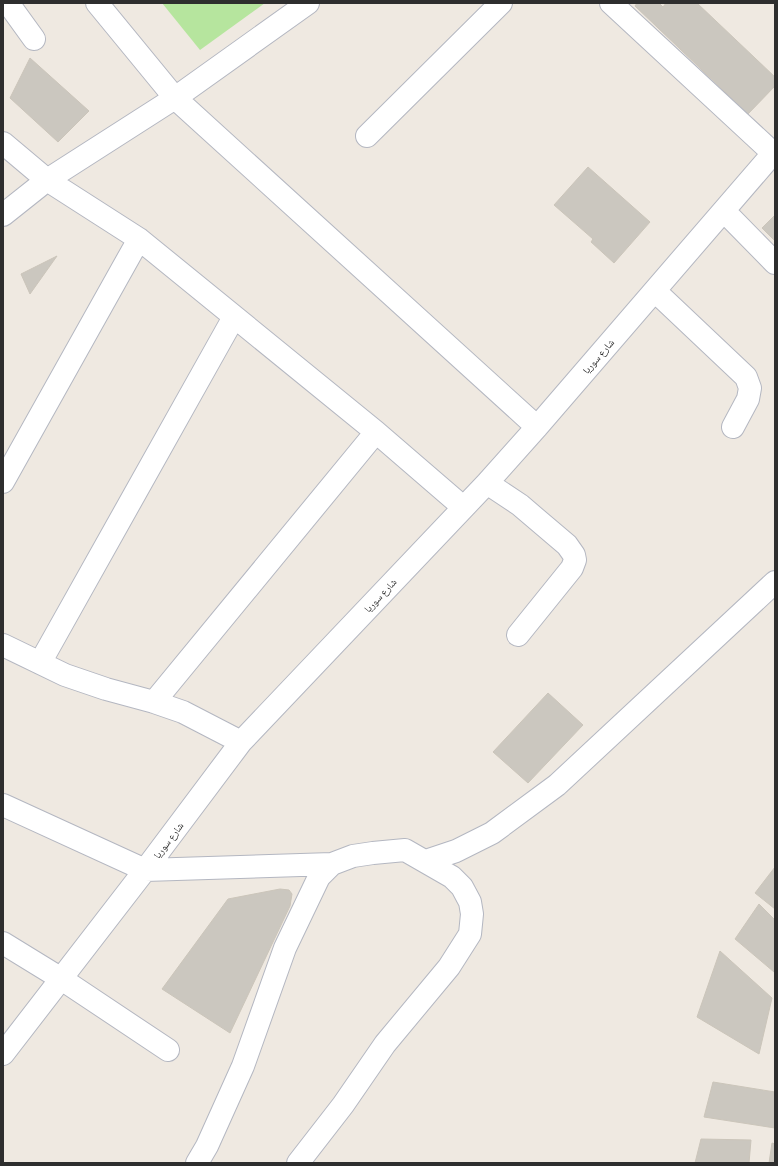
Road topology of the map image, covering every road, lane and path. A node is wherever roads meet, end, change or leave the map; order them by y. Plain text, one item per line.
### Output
1 (8, 3) edge
2 (97, 3) edge
3 (308, 3) edge
4 (501, 3) edge
5 (611, 3) edge
6 (34, 38) dead end
7 (175, 98) junction
8 (367, 136) dead end
9 (3, 143) edge
10 (774, 152) edge
11 (47, 180) junction
12 (724, 211) junction
13 (3, 215) edge
14 (139, 239) junction
15 (775, 262) edge
16 (655, 291) junction
17 (234, 317) junction
18 (537, 427) junction
19 (733, 427) dead end
20 (376, 432) junction
21 (3, 482) edge
22 (487, 483) junction
23 (463, 507) junction
24 (775, 582) edge
25 (518, 635) dead end
26 (3, 645) edge
27 (40, 663) junction
28 (154, 702) junction
29 (240, 742) junction
30 (3, 806) edge
31 (426, 861) junction
32 (332, 864) junction
33 (145, 870) junction
34 (3, 943) edge
35 (60, 978) junction
36 (168, 1050) dead end
37 (3, 1054) edge
38 (198, 1163) edge
39 (298, 1163) edge

1 - 6 street
2 - 7 street
3 - 7 street
4 - 8 street
5 - 10 street
7 - 11 street
7 - 18 street
9 - 11 street
10 - 12 street, شارع سوريا
11 - 13 street
11 - 14 street
12 - 15 street
12 - 16 street, شارع سوريا
14 - 17 street
14 - 21 street
16 - 18 street, شارع سوريا
16 - 19 street
17 - 20 street
17 - 27 street
18 - 22 street, شارع سوريا
20 - 23 street
20 - 28 street
22 - 23 street, شارع سوريا
22 - 25 street
23 - 29 street, شارع سوريا
24 - 31 street
26 - 27 street
27 - 28 street
28 - 29 street
29 - 33 street, شارع سوريا
30 - 33 street
31 - 32 street
31 - 39 street
32 - 33 street
32 - 38 street
33 - 35 street, شارع سوريا
34 - 35 street
35 - 36 street
35 - 37 street, شارع سوريا

